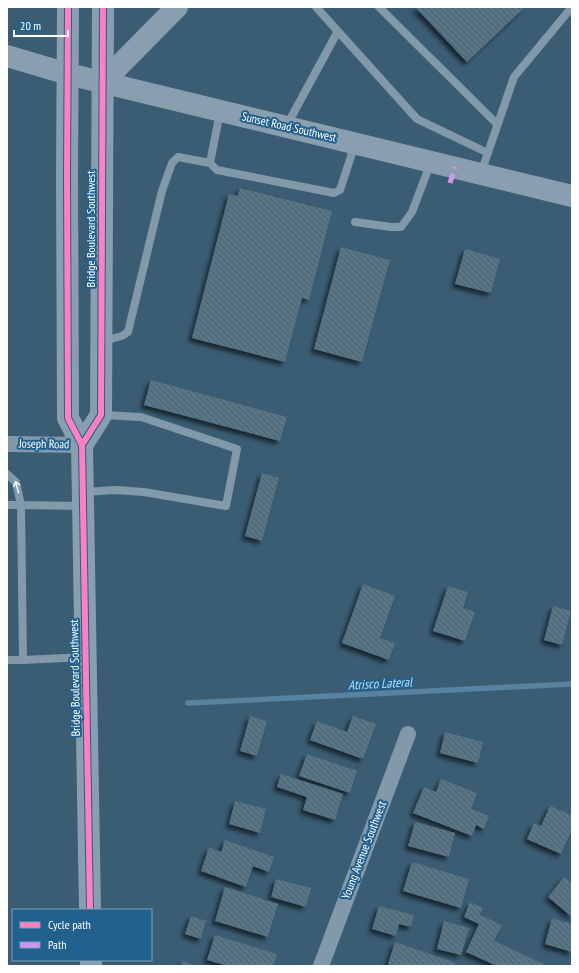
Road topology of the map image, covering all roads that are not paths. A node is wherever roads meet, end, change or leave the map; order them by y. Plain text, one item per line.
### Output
1 (68, 7) edge
2 (103, 7) edge
3 (177, 7) edge
4 (316, 7) edge
5 (379, 7) edge
6 (572, 7) edge
7 (338, 31) junction
8 (7, 56) edge
9 (68, 74) junction
10 (102, 83) junction
11 (220, 111) junction
12 (497, 124) junction
13 (286, 127) junction
14 (355, 143) junction
15 (488, 153) junction
16 (431, 161) junction
17 (210, 163) junction
18 (481, 173) junction
19 (572, 196) edge
20 (355, 222) dead end
21 (101, 342) junction
22 (101, 415) junction
23 (7, 444) edge
24 (82, 445) junction
25 (7, 474) edge
26 (83, 499) junction
27 (7, 505) edge
28 (21, 505) junction
29 (86, 656) junction
30 (7, 660) edge
31 (23, 660) junction
32 (408, 734) dead end
33 (90, 909) edge
34 (321, 966) edge

1 - 9 main road, Bridge Boulevard Southwest
2 - 10 main road, Bridge Boulevard Southwest
3 - 10 main road
4 - 7 lane
5 - 12 lane
6 - 12 lane
7 - 13 lane
7 - 15 lane
8 - 9 main road, Sunset Road Southwest
9 - 10 main road, Sunset Road Southwest
9 - 24 main road, Bridge Boulevard Southwest
10 - 11 main road, Sunset Road Southwest
10 - 21 main road, Bridge Boulevard Southwest
11 - 13 main road, Sunset Road Southwest
11 - 17 lane
12 - 15 lane
13 - 14 main road, Sunset Road Southwest
14 - 16 main road, Sunset Road Southwest
14 - 17 lane
15 - 18 lane
16 - 18 main road, Sunset Road Southwest
16 - 20 lane
17 - 21 lane
18 - 19 main road, Sunset Road Southwest
21 - 22 main road, Bridge Boulevard Southwest
22 - 24 main road
22 - 26 lane
23 - 24 street, Joseph Road
24 - 26 main road, Bridge Boulevard Southwest
28 -> 25 lane
26 - 28 lane
26 - 29 main road, Bridge Boulevard Southwest
27 - 28 lane
28 - 31 lane
29 - 31 lane
29 - 33 main road, Bridge Boulevard Southwest
30 - 31 lane
32 - 34 street, Young Avenue Southwest

